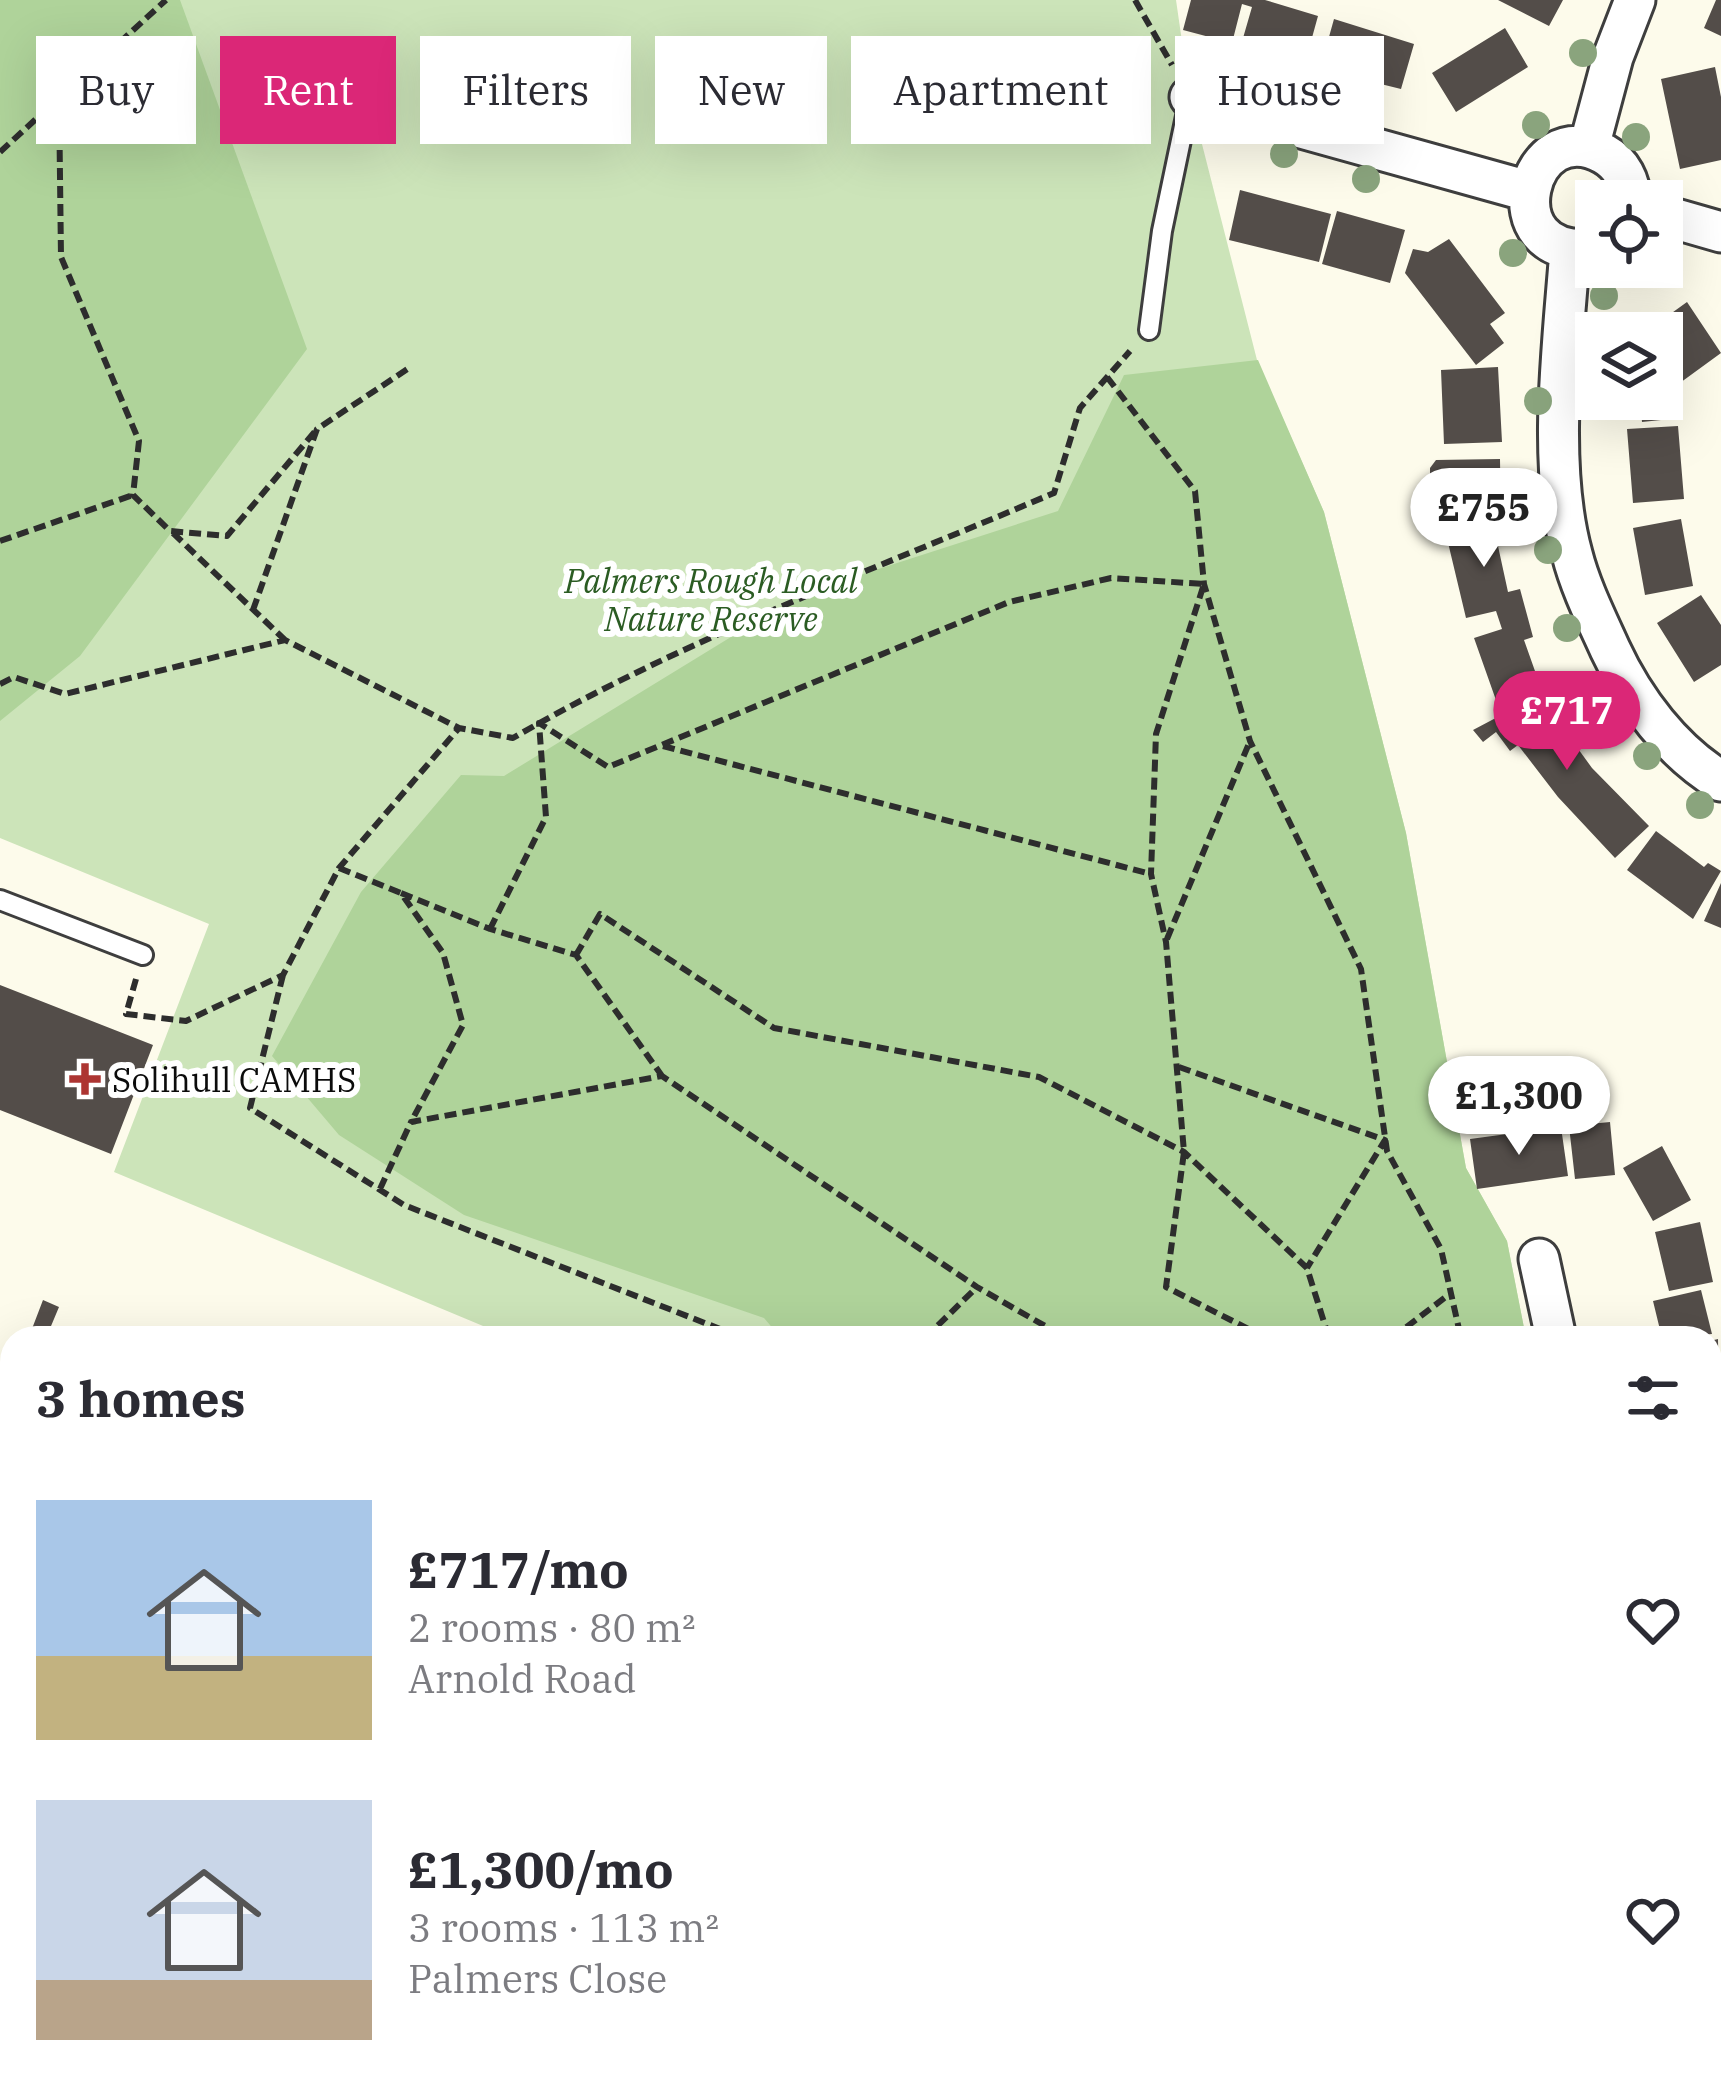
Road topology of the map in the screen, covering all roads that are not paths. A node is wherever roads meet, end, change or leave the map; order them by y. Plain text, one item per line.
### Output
1 (1635, 0) edge
2 (1180, 144) edge
3 (1357, 144) edge
4 (1589, 147) junction
5 (1625, 180) edge
6 (1528, 191) junction
7 (1683, 221) edge
8 (1721, 232) edge
9 (1575, 246) edge
10 (1577, 288) edge
11 (1149, 330) road end
12 (1721, 782) edge
13 (0, 899) edge
14 (143, 956) road end
15 (1539, 1259) dead end
16 (1553, 1326) edge

1 - 4 street
2 - 11 lane
3 - 6 street
4 - 5 street
4 - 6 street
6 - 9 street
7 - 8 street
10 - 12 street
13 - 14 lane
15 - 16 street

